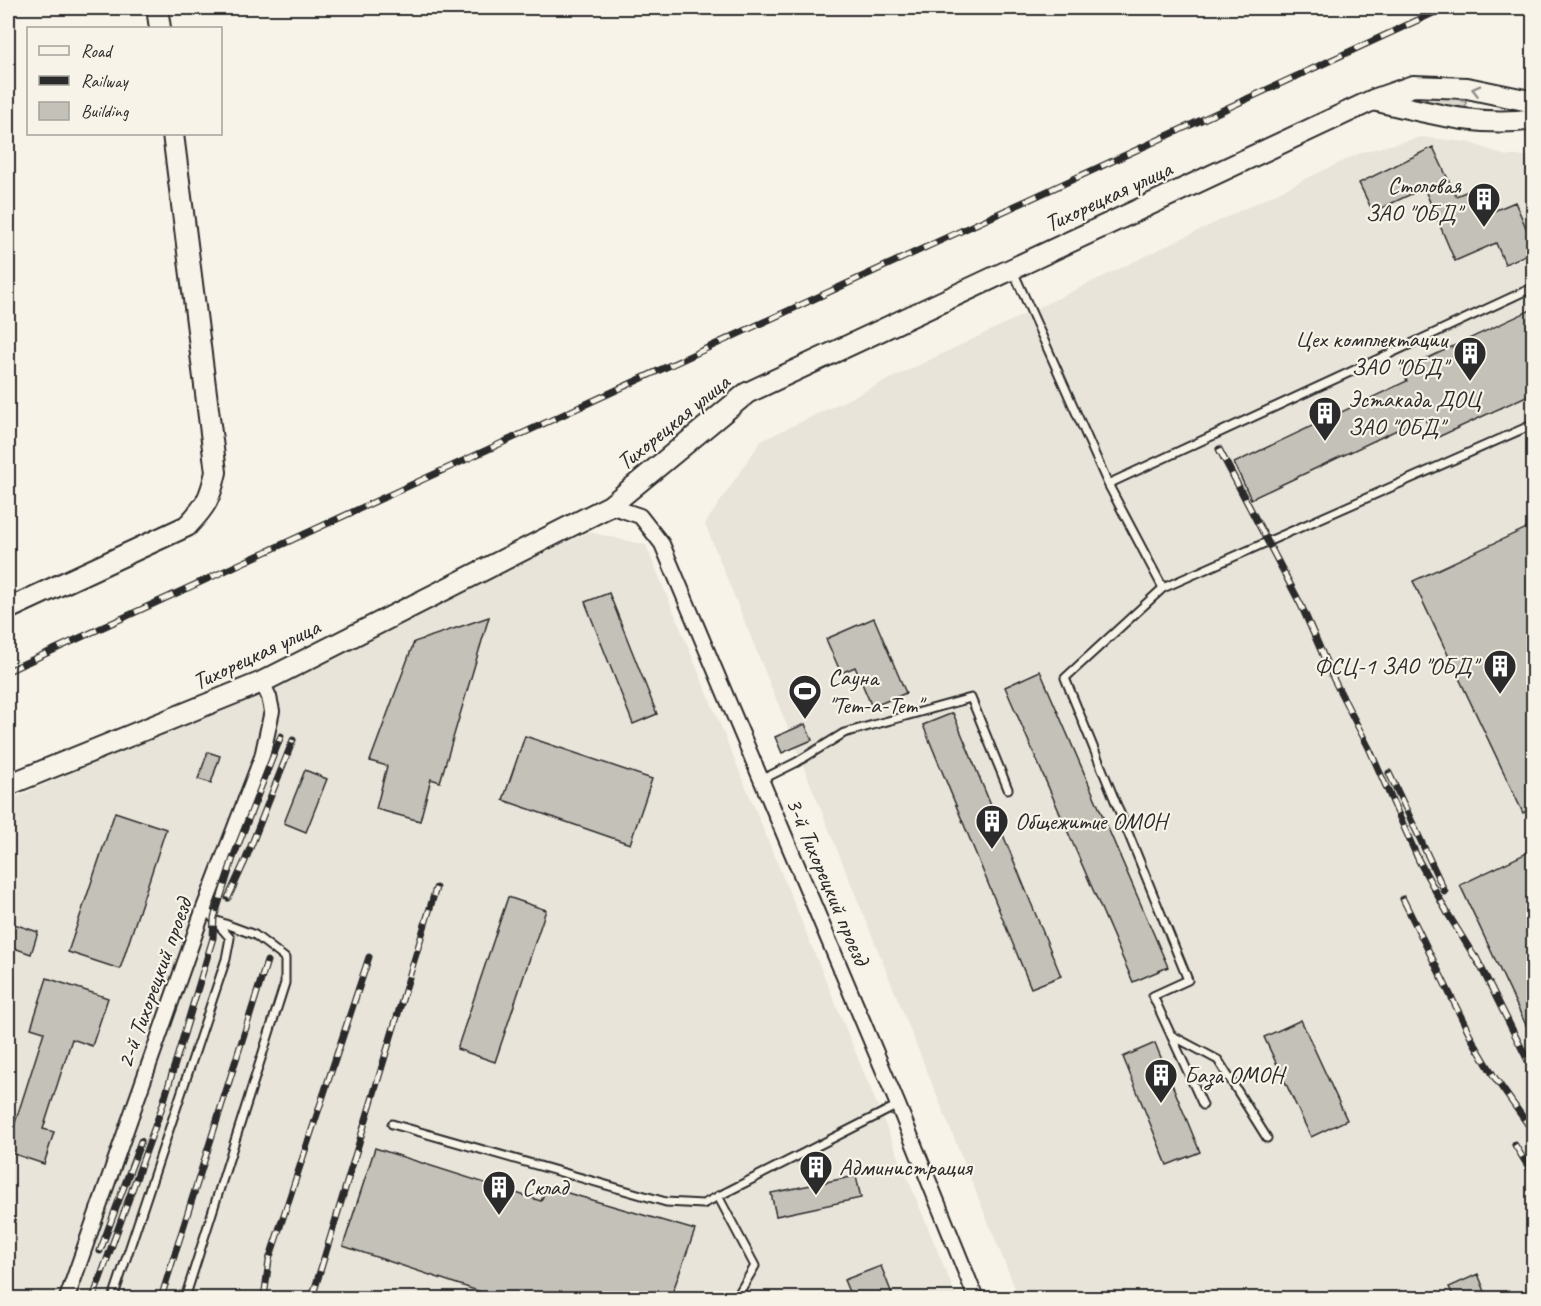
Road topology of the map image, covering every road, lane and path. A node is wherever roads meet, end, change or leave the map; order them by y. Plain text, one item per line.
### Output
1 (157, 8) edge
2 (160, 27) edge
3 (1373, 100) junction
4 (1533, 102) edge
5 (1533, 118) edge
6 (174, 135) edge
7 (1012, 269) junction
8 (1533, 287) edge
9 (1533, 424) edge
10 (1108, 484) junction
11 (610, 506) junction
12 (1163, 588) junction
13 (8, 609) edge
14 (262, 682) junction
15 (761, 780) junction
16 (8, 785) edge
17 (1008, 789) dead end
18 (204, 908) junction
19 (217, 921) junction
20 (1171, 1035) junction
21 (1203, 1105) dead end
22 (898, 1106) junction
23 (392, 1124) dead end
24 (1267, 1138) dead end
25 (718, 1196) junction
26 (67, 1299) edge
27 (113, 1299) edge
28 (185, 1299) edge
29 (736, 1299) edge
30 (976, 1299) edge

1 - 2 street
4 -> 3 street, Тихорецкая улица
3 - 5 street
3 - 7 street, Тихорецкая улица
6 - 13 street
7 - 10 lane
7 - 11 street, Тихорецкая улица
8 - 10 lane
9 - 12 lane
10 - 12 lane
11 - 14 street, Тихорецкая улица
11 - 15 street, 3-й Тихорецкий проезд
12 - 20 lane
14 - 16 street, Тихорецкая улица
14 - 18 street, 2-й Тихорецкий проезд
15 - 17 lane
15 - 22 street, 3-й Тихорецкий проезд
18 - 19 lane
18 - 26 street, 2-й Тихорецкий проезд
19 - 27 lane
19 - 28 lane
20 - 21 lane
20 - 24 lane
22 - 25 lane
22 - 30 street, 3-й Тихорецкий проезд
23 - 25 lane
25 - 29 lane

